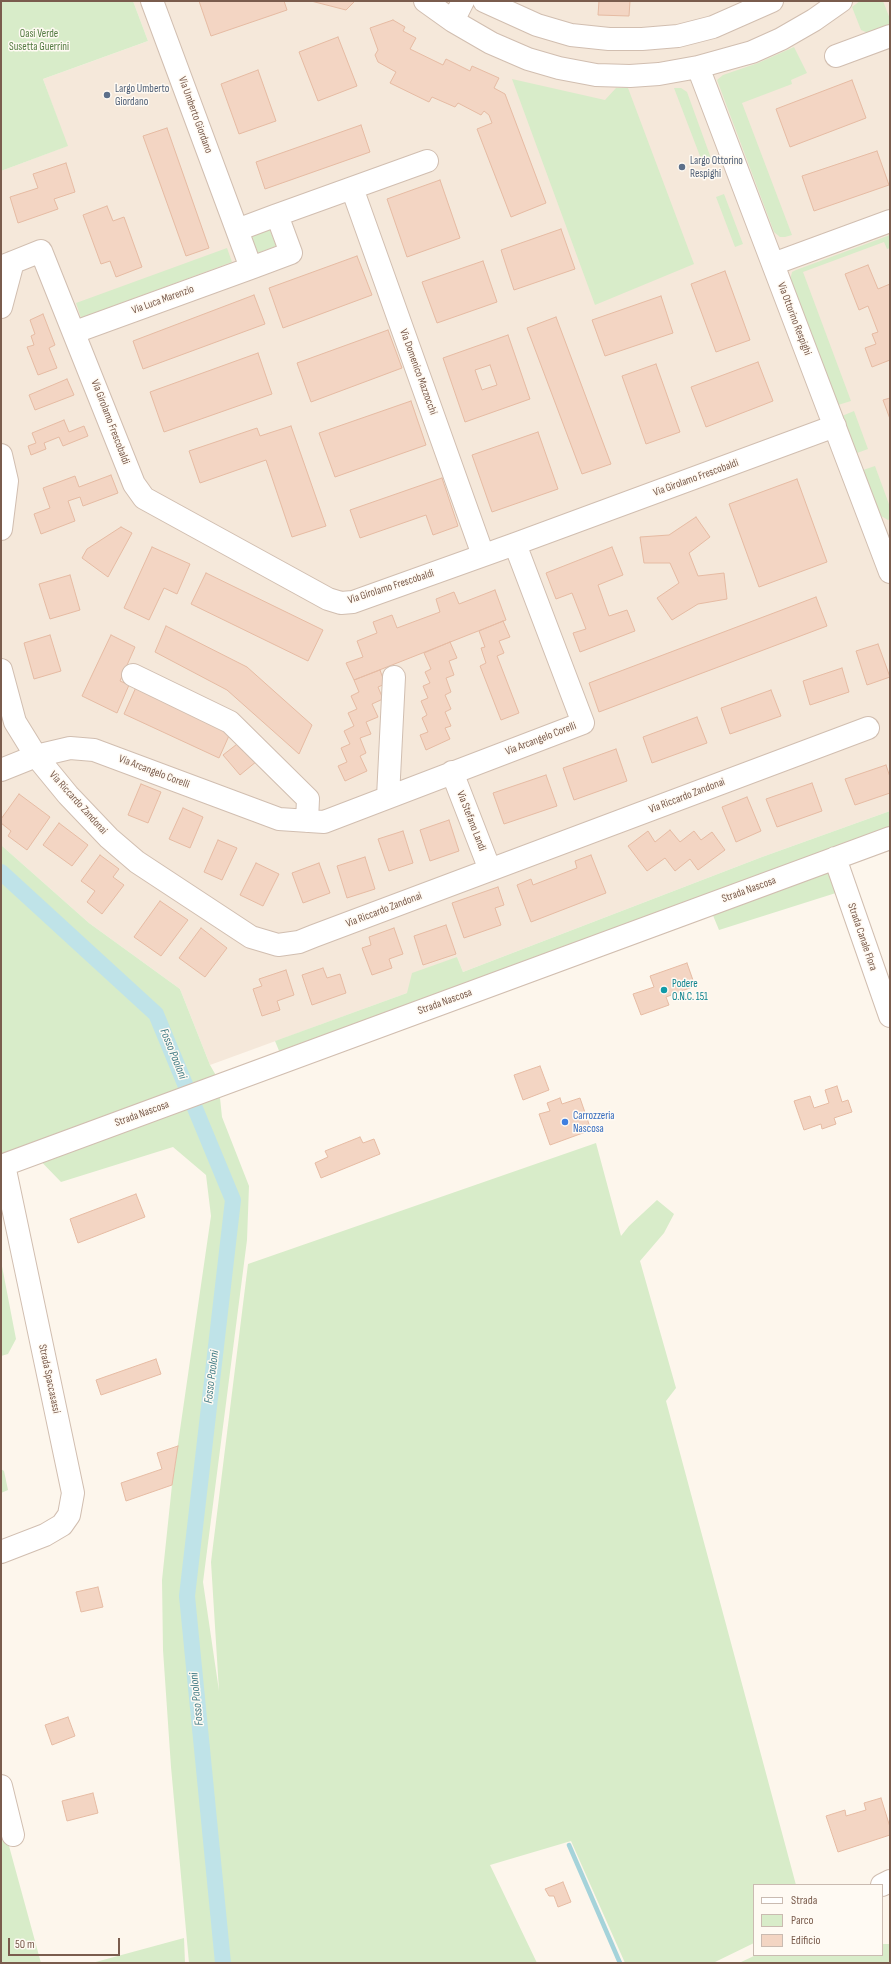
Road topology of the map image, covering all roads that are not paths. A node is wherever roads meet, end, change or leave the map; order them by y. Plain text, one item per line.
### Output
1 (152, 1) edge
2 (425, 1) edge
3 (463, 1) edge
4 (484, 1) edge
5 (772, 1) edge
6 (840, 1) edge
7 (453, 20) junction
8 (890, 36) edge
9 (836, 56) dead end
10 (698, 67) junction
11 (428, 161) dead end
12 (352, 188) junction
13 (277, 215) junction
14 (890, 221) edge
15 (237, 230) junction
16 (7, 264) edge
17 (773, 264) junction
18 (251, 268) junction
19 (1, 307) edge
20 (75, 332) junction
21 (835, 426) junction
22 (1, 455) edge
23 (1, 528) edge
24 (885, 542) edge
25 (515, 544) junction
26 (483, 555) junction
27 (890, 572) edge
28 (1, 670) edge
29 (133, 675) dead end
30 (394, 677) dead end
31 (868, 728) dead end
32 (36, 756) junction
33 (1, 770) edge
34 (452, 772) junction
35 (388, 798) junction
36 (307, 821) junction
37 (890, 838) edge
38 (835, 858) junction
39 (490, 870) junction
40 (890, 1016) edge
41 (2, 1165) edge
42 (1, 1552) edge
43 (1, 1786) edge
44 (14, 1835) dead end

1 - 15 street, Via Umberto Giordano
2 - 7 street
3 - 7 street
4 - 5 street
6 - 10 street
7 - 10 street
8 - 9 street
10 - 17 street, Via Ottorino Respighi
11 - 12 street
12 - 13 street
12 - 26 street, Via Domenico Mazzocchi
13 - 15 street
13 - 18 street, Via Luca Marenzio
14 - 17 street
15 - 18 street
16 - 19 street
16 - 20 street, Via Girolamo Frescobaldi
17 - 21 street, Via Ottorino Respighi
18 - 20 street, Via Luca Marenzio
20 - 26 street, Via Girolamo Frescobaldi
21 - 24 street, Via Ottorino Respighi
21 - 25 street, Via Girolamo Frescobaldi
22 - 23 street
24 - 27 street, Via Ottorino Respighi
25 - 26 street, Via Girolamo Frescobaldi
25 - 34 street, Via Arcangelo Corelli
28 - 32 street, Via Riccardo Zandonai
29 - 36 street
30 - 35 street
31 - 39 street, Via Riccardo Zandonai
32 - 33 street, Via Arcangelo Corelli
32 - 36 street, Via Arcangelo Corelli
32 - 39 street, Via Riccardo Zandonai
34 - 35 street, Via Arcangelo Corelli
34 - 39 street, Via Stefano Landi
35 - 36 street, Via Arcangelo Corelli
37 - 38 street, Strada Nascosa
38 - 40 street, Strada Canale Flora
38 - 41 street, Strada Nascosa
41 - 42 street, Strada Spaccasassi
43 - 44 street

